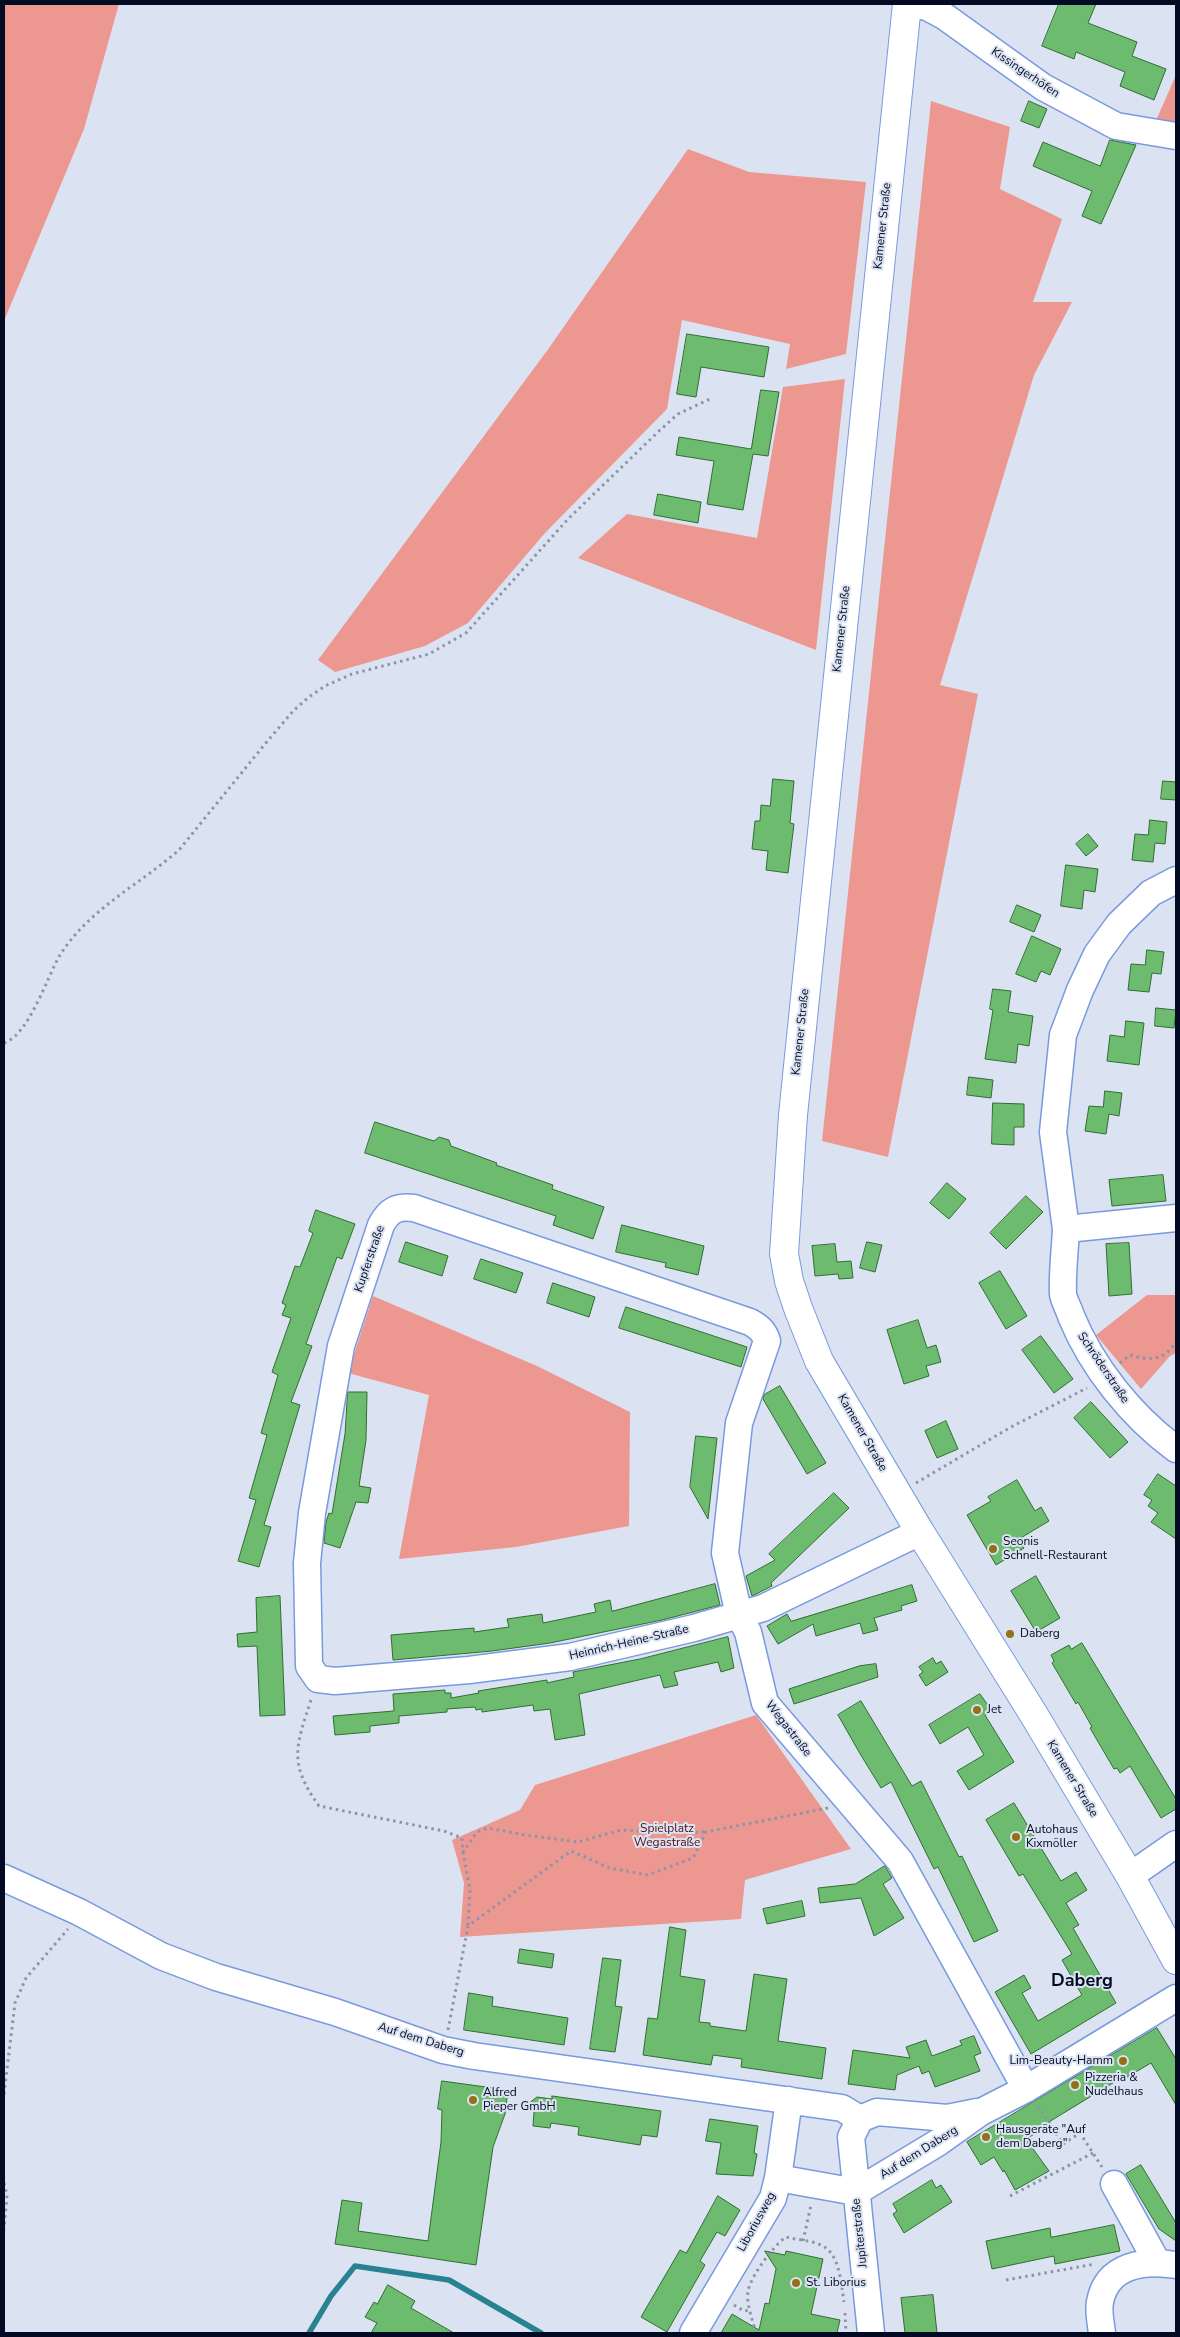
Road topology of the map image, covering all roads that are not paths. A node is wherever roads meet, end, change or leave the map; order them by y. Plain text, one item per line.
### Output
1 (908, 4) edge
2 (1176, 136) edge
3 (1176, 880) edge
4 (1176, 1218) edge
5 (1066, 1229) junction
6 (750, 1322) joint
7 (1176, 1449) edge
8 (920, 1532) junction
9 (740, 1615) junction
10 (318, 1680) joint
11 (1176, 1844) edge
12 (1130, 1876) junction
13 (4, 1878) edge
14 (1176, 1960) edge
15 (1176, 1998) edge
16 (1026, 2089) junction
17 (788, 2100) junction
18 (980, 2112) junction
19 (860, 2119) junction
20 (778, 2178) junction
21 (1114, 2184) road end
22 (856, 2192) junction
23 (1167, 2264) edge
24 (693, 2333) edge
25 (871, 2333) edge
26 (1102, 2333) edge

1 - 2 street, Kissingerhöfen
1 - 8 main road, Kamener Straße
3 - 5 street, Schröderstraße
4 - 5 street
5 - 7 street, Schröderstraße
6 - 9 street, Wegastraße
6 - 10 street, Kupferstraße
8 - 9 street, Heinrich-Heine-Straße
8 - 12 main road, Kamener Straße
9 - 10 street, Heinrich-Heine-Straße
9 - 16 street, Wegastraße
11 - 12 street
12 - 14 main road, Kamener Straße
13 - 17 street, Auf dem Daberg
15 - 16 street, Auf dem Daberg
16 - 18 street, Auf dem Daberg
17 - 19 street, Auf dem Daberg
17 - 20 street, Liboriusweg
18 - 19 street, Auf dem Daberg
18 - 22 street, Auf dem Daberg
19 - 22 street
20 - 22 street
20 - 24 street, Liboriusweg
21 - 23 street
22 - 25 street, Jupiterstraße
23 - 26 street

